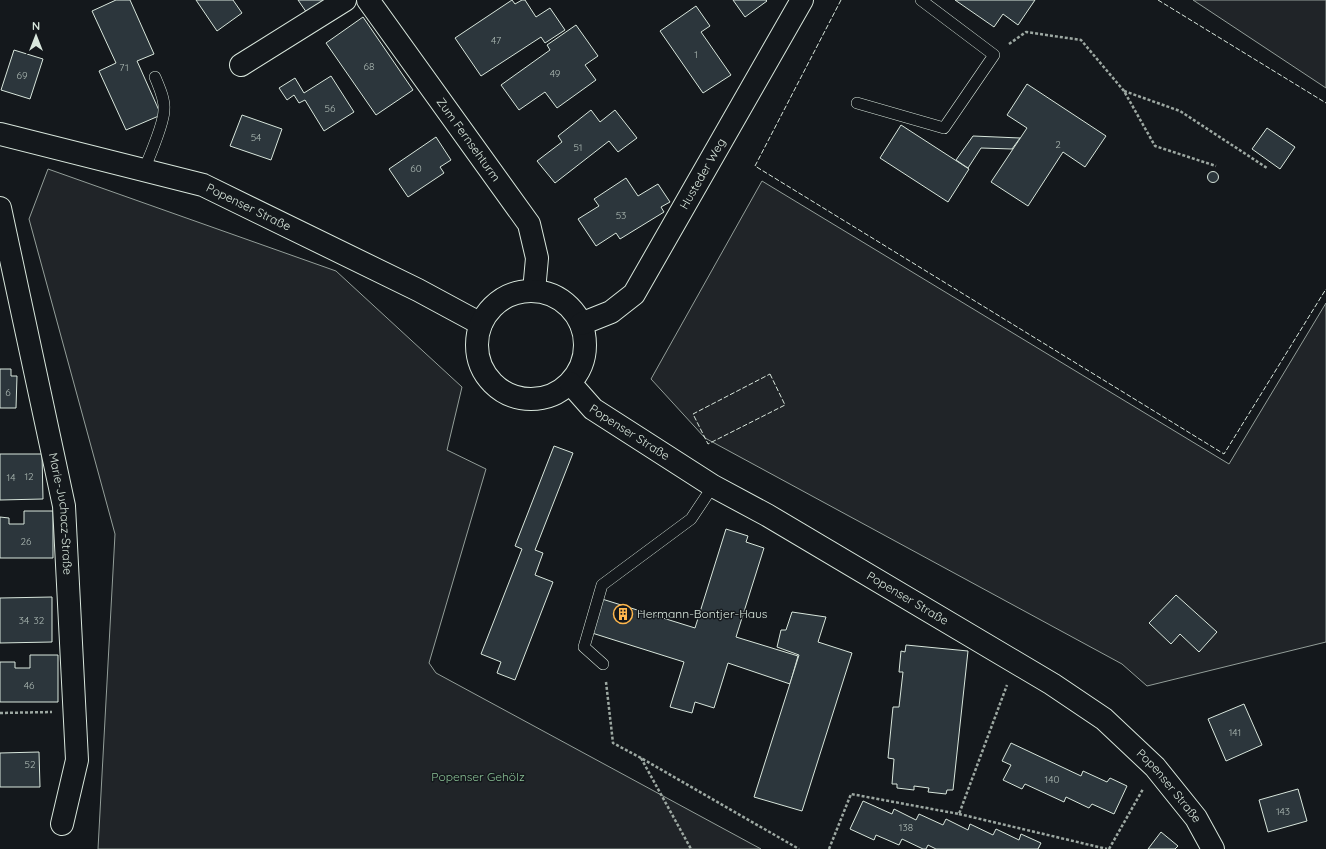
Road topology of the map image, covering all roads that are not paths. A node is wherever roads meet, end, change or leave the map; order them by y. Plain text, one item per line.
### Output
1 (345, 0) edge
2 (369, 0) edge
3 (802, 0) edge
4 (921, 0) edge
5 (241, 66) dead end
6 (155, 77) dead end
7 (857, 103) dead end
8 (0, 134) edge
9 (144, 170) junction
10 (0, 208) edge
11 (534, 291) junction
12 (481, 324) junction
13 (581, 324) junction
14 (570, 383) junction
15 (713, 486) junction
16 (603, 664) road end
17 (62, 824) dead end
18 (1213, 849) edge

1 - 5 street
2 - 11 street, Zum Fernsehturm
3 - 13 street, Husteder Weg
4 - 7 lane
6 - 9 lane
8 - 9 street, Popenser Straße
9 - 12 street, Popenser Straße
10 - 17 street, Marie-Juchacz-Straße
11 - 12 street
11 - 13 street
12 - 14 street
13 - 14 street
14 - 15 street, Popenser Straße
15 - 16 lane
15 - 18 street, Popenser Straße

